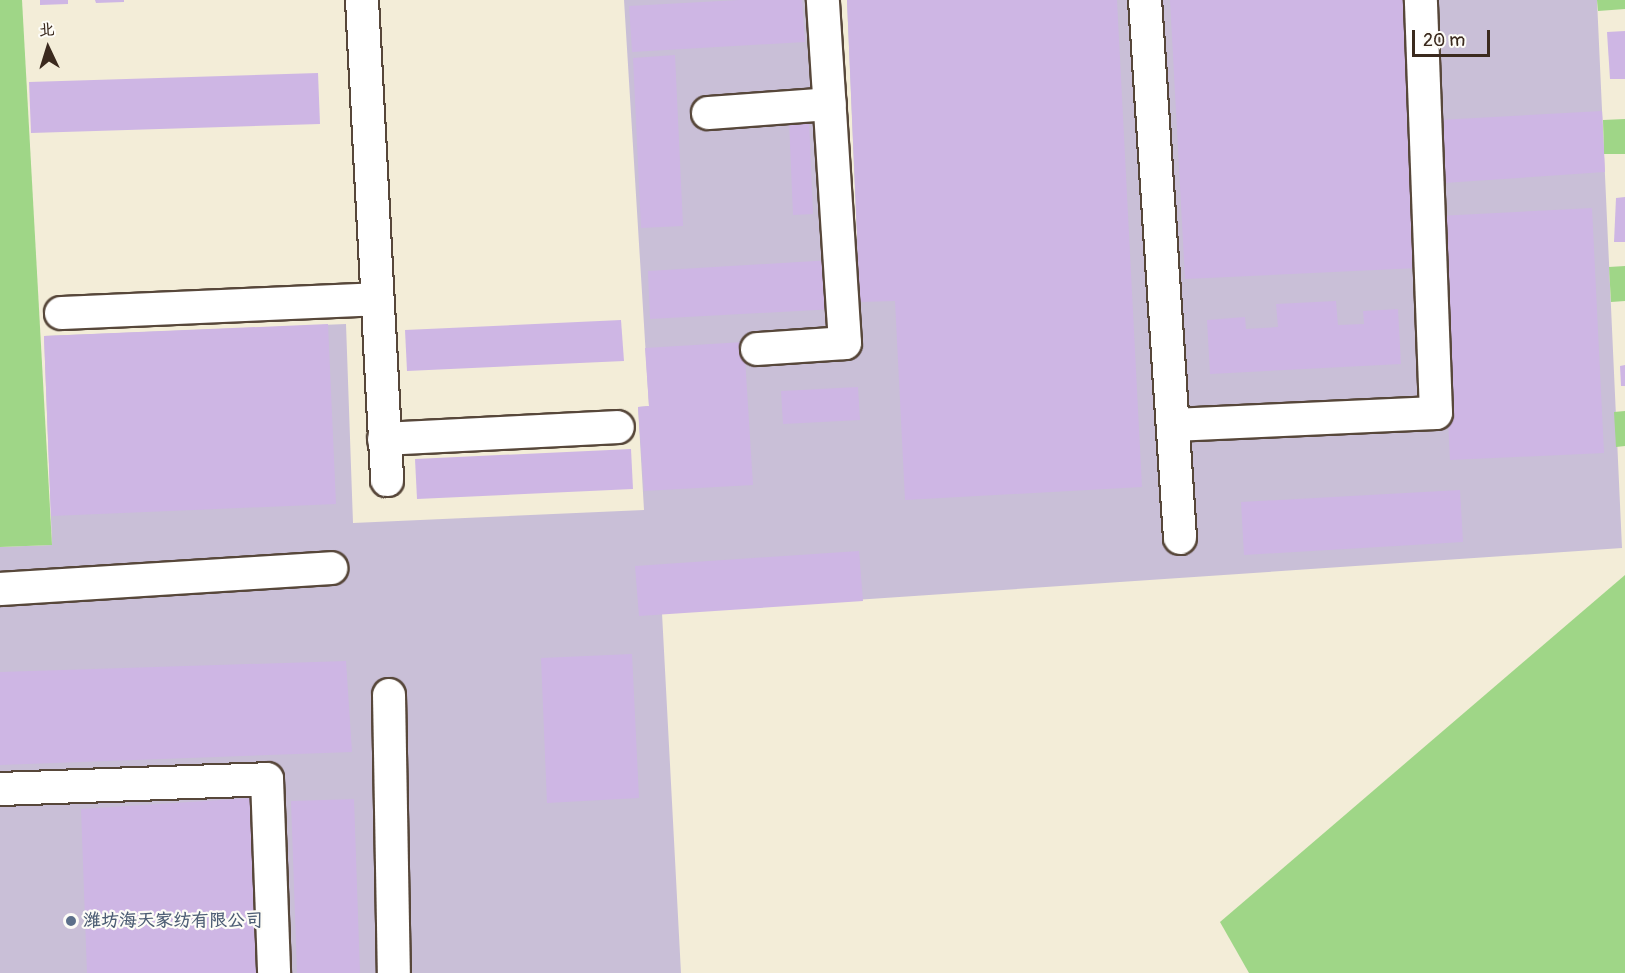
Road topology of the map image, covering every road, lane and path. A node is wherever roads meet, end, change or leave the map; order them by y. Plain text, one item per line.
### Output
1 (362, 0) edge
2 (823, 0) edge
3 (1145, 0) edge
4 (1421, 0) edge
5 (830, 104) junction
6 (708, 113) dead end
7 (377, 299) junction
8 (61, 313) dead end
9 (757, 349) dead end
10 (1173, 425) junction
11 (618, 427) dead end
12 (384, 439) junction
13 (387, 480) dead end
14 (1180, 538) dead end
15 (331, 568) dead end
16 (0, 589) edge
17 (389, 695) dead end
18 (0, 789) edge
19 (274, 973) edge
20 (394, 973) edge

1 - 7 lane
2 - 5 lane
3 - 10 lane
4 - 10 lane
5 - 6 lane
5 - 9 lane
7 - 8 lane
7 - 12 lane
10 - 14 lane
11 - 12 lane
12 - 13 lane
15 - 16 lane
17 - 20 lane
18 - 19 lane

